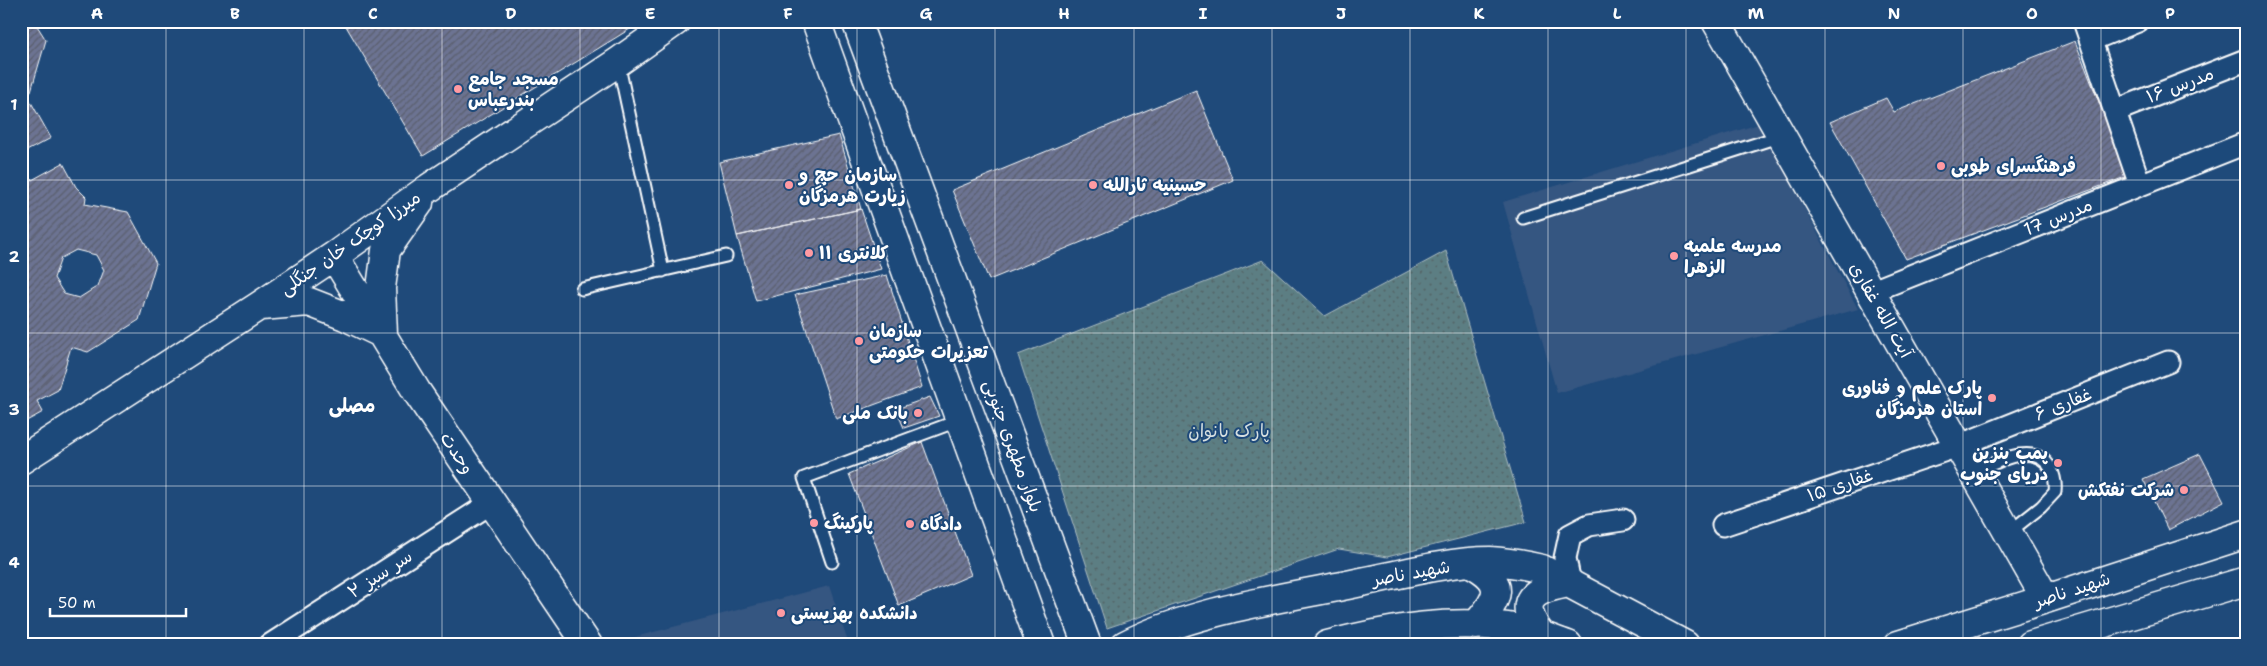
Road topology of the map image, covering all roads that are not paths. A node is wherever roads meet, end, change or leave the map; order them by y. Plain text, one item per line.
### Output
1 (676, 21) edge
2 (816, 21) edge
3 (856, 21) edge
4 (1716, 21) edge
5 (2138, 21) edge
6 (2087, 31) edge
7 (2246, 60) edge
8 (618, 62) junction
9 (2115, 111) junction
10 (1781, 136) junction
11 (2246, 143) edge
12 (2140, 185) junction
13 (429, 188) junction
14 (1523, 218) dead end
15 (334, 256) junction
16 (726, 256) dead end
17 (662, 271) junction
18 (582, 290) dead end
19 (1870, 292) junction
20 (259, 306) junction
21 (967, 321) junction
22 (383, 334) junction
23 (929, 335) junction
24 (2168, 362) dead end
25 (960, 420) junction
26 (1958, 446) junction
27 (21, 460) edge
28 (1974, 473) junction
29 (491, 503) junction
30 (1622, 520) dead end
31 (1722, 525) dead end
32 (2008, 533) junction
33 (2246, 534) edge
34 (832, 562) dead end
35 (1471, 563) junction
36 (2246, 581) edge
37 (1570, 583) junction
38 (2046, 599) junction
39 (1476, 625) junction
40 (1542, 636) junction
41 (2069, 640) edge
42 (270, 645) edge
43 (588, 645) edge
44 (1041, 645) edge
45 (1087, 645) edge
46 (1125, 645) edge
47 (1327, 645) edge
48 (1568, 645) edge
49 (1685, 645) edge
50 (1898, 645) edge
51 (2031, 645) edge

1 - 8 street, میرزا کوچک خان جنگلی
2 - 23 street
3 - 21 street, بلوار مطهری جنوبی
4 - 10 street, آیت الله غفاری
5 - 6 street
6 - 9 street
7 - 9 street, مدرس ۱۶
8 - 13 street, میرزا کوچک خان جنگلی
8 - 17 lane
9 - 12 street
10 - 14 lane
10 - 19 street, آیت الله غفاری
11 - 12 street, مدرس 17
12 - 19 street, مدرس 17
13 - 15 street, میرزا کوچک خان جنگلی
13 - 22 street
15 - 20 street, میرزا کوچک خان جنگلی
15 - 22 street, وحدت
16 - 17 lane
17 - 18 lane
19 - 26 street, آیت الله غفاری
20 - 22 street
20 - 27 street, میرزا کوچک خان جنگلی
21 - 23 street
21 - 45 street, بلوار مطهری جنوبی
22 - 29 street, وحدت
23 - 25 street
24 - 26 street, غفاری ۶
25 - 34 lane
25 - 44 street
26 - 28 street, آیت الله غفاری
26 - 31 street, غفاری ۱۵
28 - 32 street, آیت الله غفاری
28 - 32 lane
29 - 42 street, سر سبز ۲
29 - 43 street, وحدت
30 - 37 street
32 - 38 street, آیت الله غفاری
33 - 38 street, شهید ناصر
35 - 37 street, شهید ناصر
35 - 39 street
35 - 46 street, شهید ناصر
36 - 41 street
37 - 40 street
37 - 49 street, شهید ناصر
38 - 50 street, شهید ناصر
39 - 40 street
39 - 47 street
40 - 48 street
41 - 51 street

